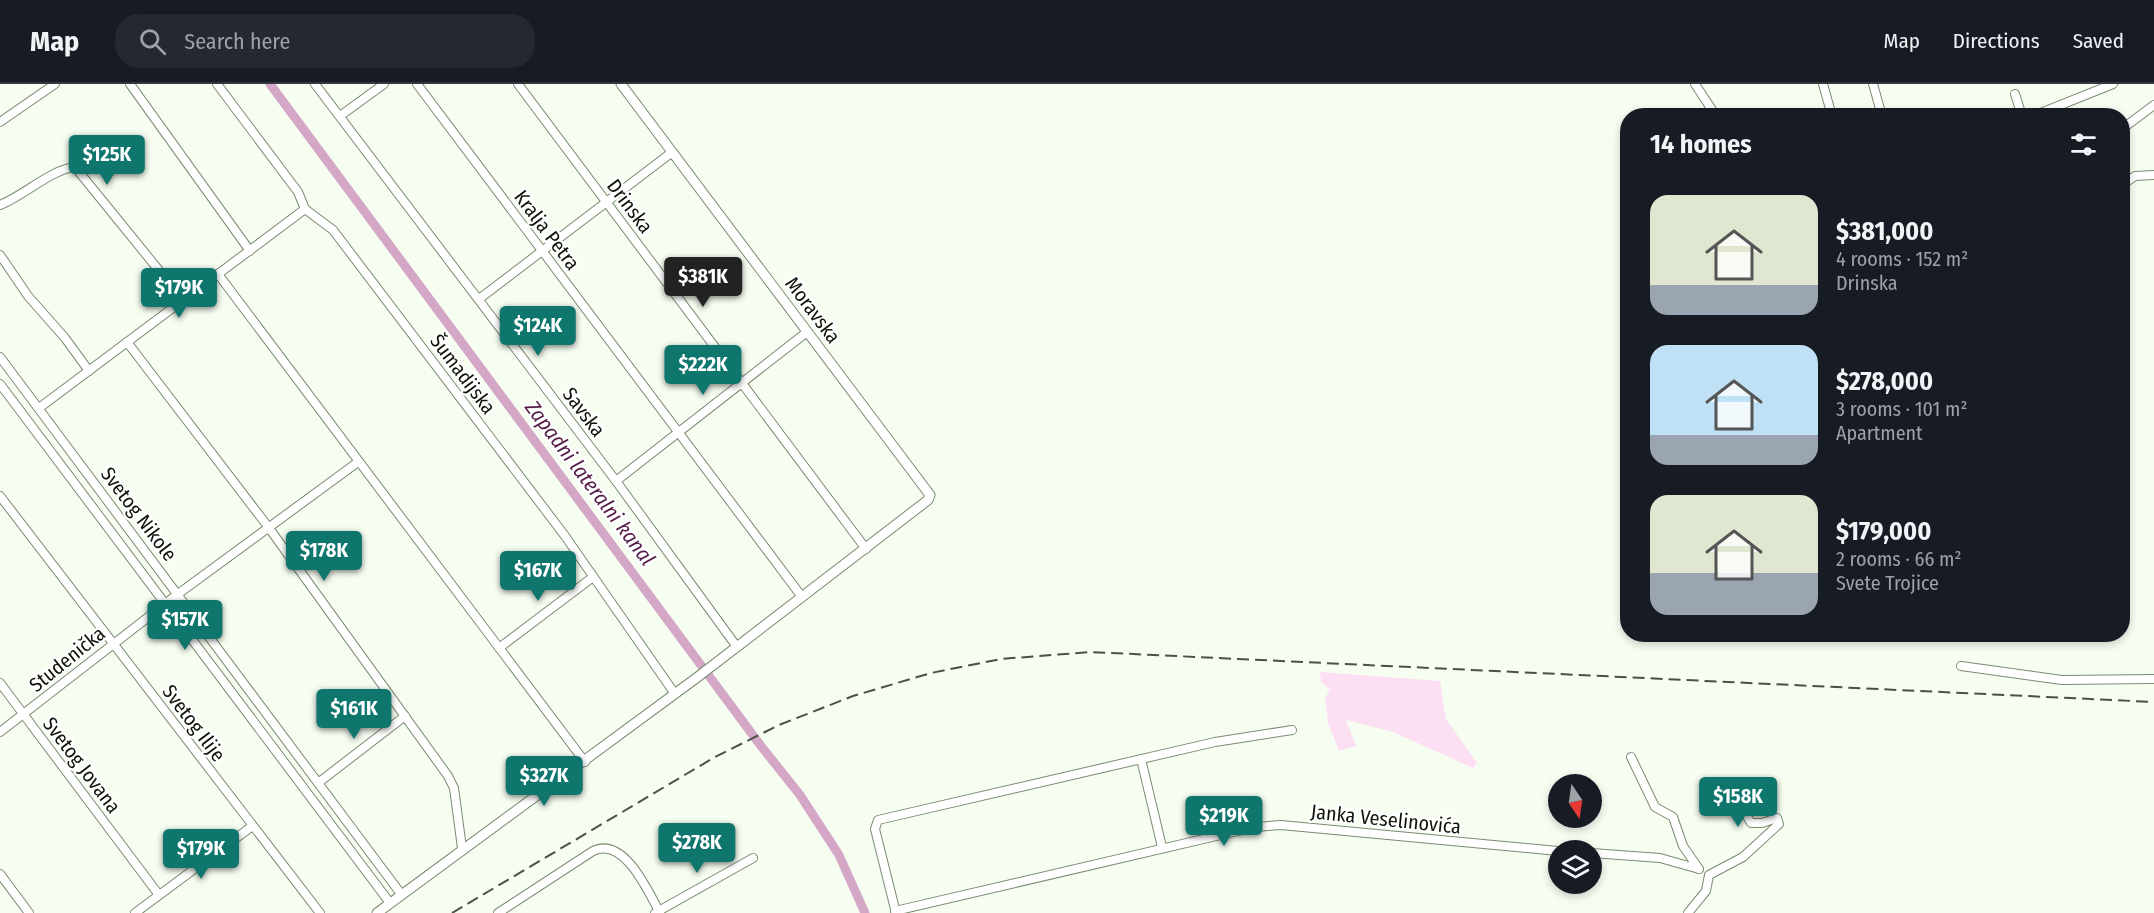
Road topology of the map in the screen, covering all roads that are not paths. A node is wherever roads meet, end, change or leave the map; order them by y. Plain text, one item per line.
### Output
1 (55, 84) edge
2 (130, 84) edge
3 (217, 84) edge
4 (315, 84) edge
5 (384, 84) edge
6 (417, 84) edge
7 (518, 84) edge
8 (621, 84) edge
9 (1695, 84) edge
10 (1823, 84) edge
11 (1873, 84) edge
12 (2113, 84) edge
13 (2015, 94) dead end
14 (2154, 105) edge
15 (1711, 108) edge
16 (1830, 108) edge
17 (1880, 108) edge
18 (2019, 108) edge
19 (2053, 108) edge
20 (340, 116) junction
21 (0, 122) edge
22 (2130, 123) edge
23 (671, 153) junction
24 (2154, 175) edge
25 (2130, 179) edge
26 (606, 202) junction
27 (0, 205) edge
28 (305, 209) junction
29 (250, 250) junction
30 (542, 251) junction
31 (0, 255) edge
32 (218, 274) junction
33 (478, 299) junction
34 (183, 300) junction
35 (807, 333) junction
36 (127, 342) junction
37 (0, 357) edge
38 (89, 371) junction
39 (743, 382) junction
40 (0, 384) edge
41 (39, 408) junction
42 (679, 431) junction
43 (358, 462) junction
44 (616, 481) junction
45 (0, 496) edge
46 (269, 528) junction
47 (866, 549) junction
48 (593, 577) junction
49 (178, 594) junction
50 (802, 597) junction
51 (165, 604) junction
52 (112, 644) junction
53 (737, 647) junction
54 (499, 648) junction
55 (1961, 666) dead end
56 (2154, 679) edge
57 (0, 683) edge
58 (675, 694) junction
59 (24, 715) junction
60 (405, 716) junction
61 (1292, 730) dead end
62 (0, 732) edge
63 (1631, 757) dead end
64 (1141, 759) junction
65 (585, 762) junction
66 (318, 783) junction
67 (1734, 795) dead end
68 (251, 826) junction
69 (1162, 847) junction
70 (462, 848) junction
71 (1548, 850) edge
72 (1602, 854) edge
73 (753, 858) dead end
74 (1699, 869) junction
75 (0, 874) edge
76 (1709, 875) junction
77 (401, 894) junction
78 (159, 895) junction
79 (390, 903) junction
80 (658, 912) edge
81 (896, 912) edge
82 (29, 913) edge
83 (135, 913) edge
84 (320, 913) edge
85 (377, 913) edge
86 (498, 913) edge
87 (1688, 913) edge

1 - 21 street
2 - 29 street
3 - 28 street, Šumadijska
4 - 20 street, Savska
5 - 20 street
6 - 30 street, Kralja Petra
7 - 26 street, Drinska
8 - 23 street, Moravska
9 - 15 street
10 - 16 street
11 - 17 street
12 - 19 street
13 - 18 street
14 - 22 street
20 - 33 street, Savska
23 - 26 street
23 - 35 street, Moravska
24 - 25 street
26 - 30 street
26 - 39 street, Drinska
27 - 34 street
28 - 29 street
28 - 48 street, Šumadijska
29 - 32 street
30 - 33 street
30 - 42 street, Kralja Petra
31 - 38 street
32 - 34 street
32 - 43 street
33 - 44 street, Savska
34 - 36 street
35 - 39 street
35 - 47 street, Moravska
36 - 38 street
36 - 46 street
37 - 41 street, Svetog Nikole
38 - 41 street
39 - 42 street
39 - 47 street, Drinska
40 - 51 street
41 - 49 street, Svetog Nikole
42 - 44 street
42 - 50 street, Kralja Petra
43 - 46 street, Studenička
43 - 54 street
44 - 53 street, Savska
45 - 52 street, Svetog Ilije
46 - 49 street, Studenička
46 - 60 street
47 - 50 street
48 - 54 street
48 - 58 street, Šumadijska
49 - 51 street, Studenička
49 - 66 street, Svetog Nikole
50 - 53 street
51 - 52 street, Studenička
51 - 79 street
52 - 59 street, Studenička
52 - 68 street, Svetog Ilije
53 - 58 street
54 - 65 street
55 - 56 street
57 - 59 street, Svetog Jovana
58 - 65 street
59 - 62 street, Studenička
59 - 78 street, Svetog Jovana
60 - 66 street
60 - 70 street
61 - 64 street
63 - 74 street
64 - 69 street
64 - 81 street
65 - 70 street
66 - 77 street, Svetog Nikole
67 - 76 street
68 - 78 street
68 - 84 street, Svetog Ilije
69 - 71 street, Janka Veselinovića
69 - 81 street, Janka Veselinovića
70 - 77 street
72 - 74 street
73 - 80 street
74 - 76 street
75 - 82 street
76 - 87 street
77 - 79 street
78 - 83 street
79 - 85 street
80 - 86 street

